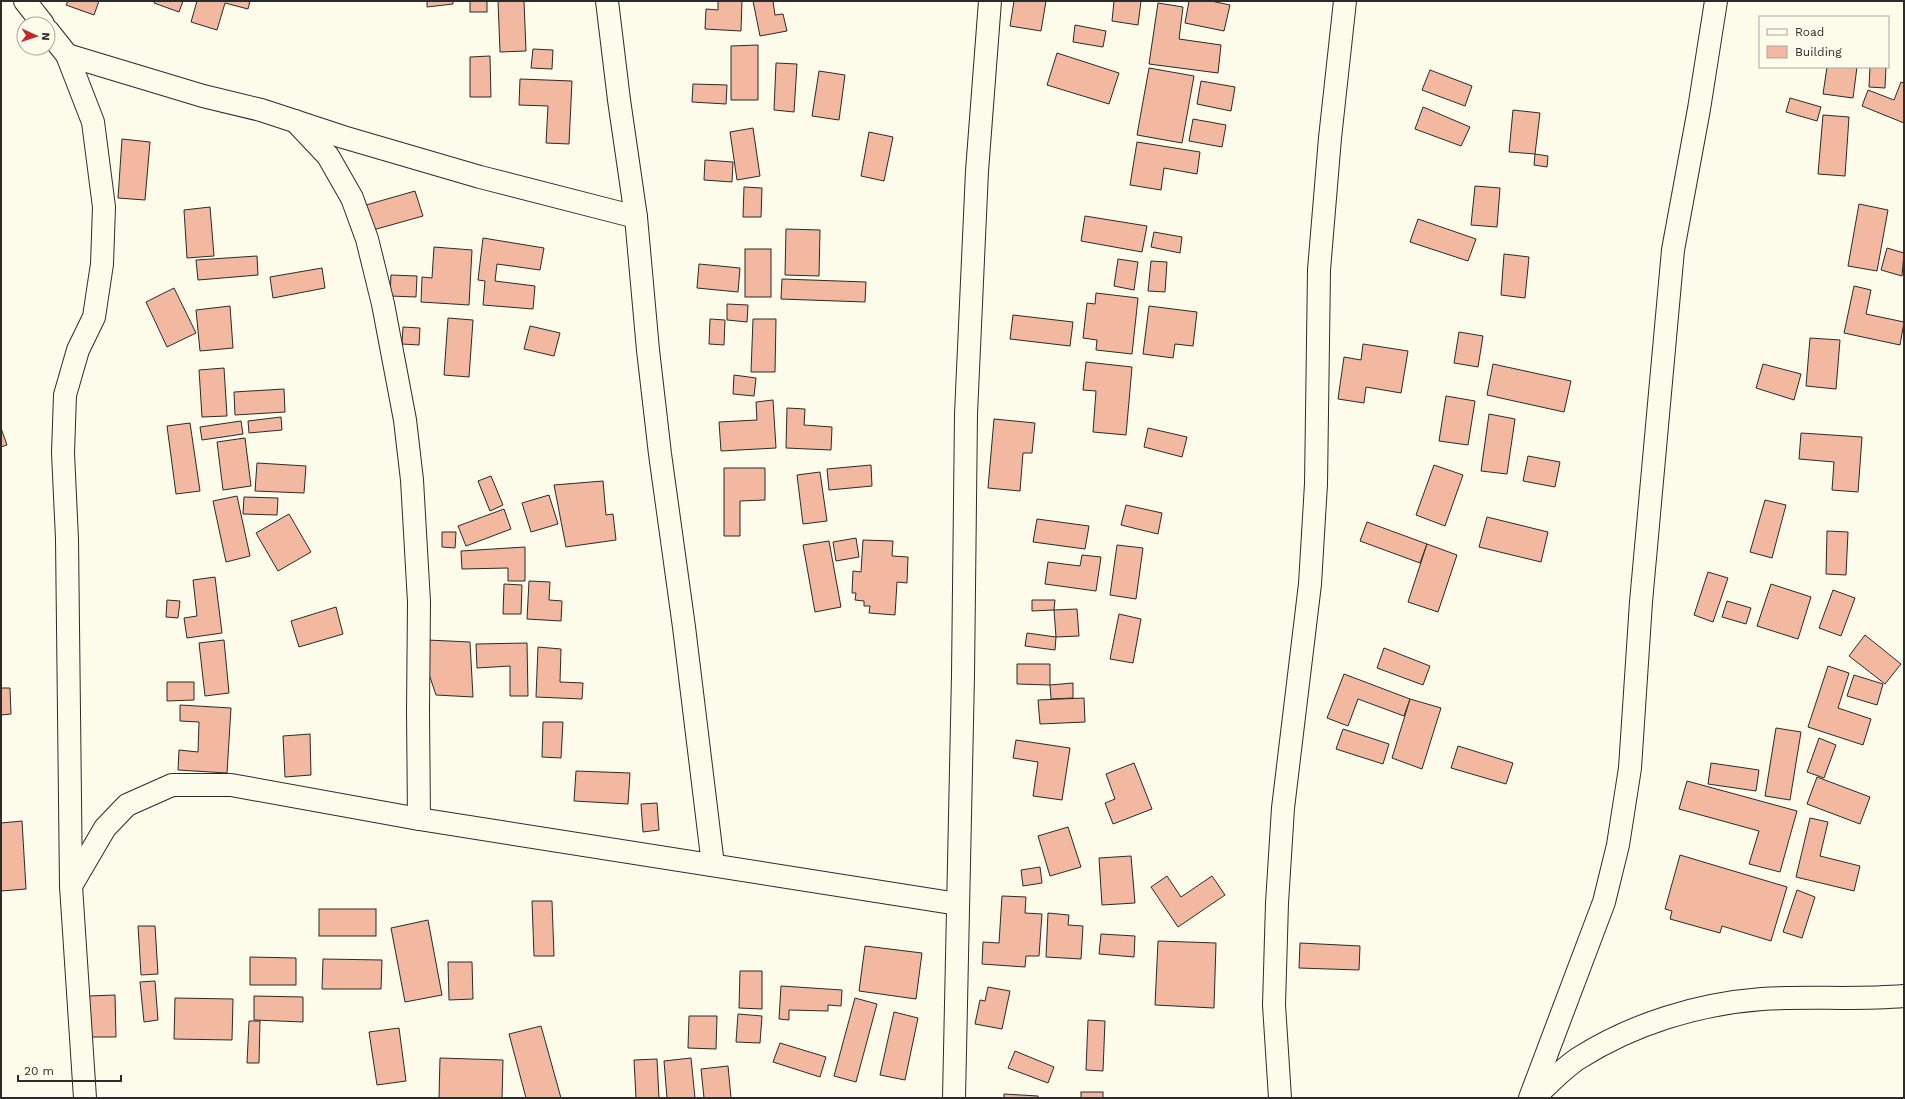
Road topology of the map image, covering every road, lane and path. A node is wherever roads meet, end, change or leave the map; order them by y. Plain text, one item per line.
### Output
1 (25, 1) edge
2 (608, 1) edge
3 (990, 1) edge
4 (1345, 1) edge
5 (1716, 1) edge
6 (37, 16) edge
7 (56, 41) edge
8 (67, 55) junction
9 (295, 121) junction
10 (636, 217) junction
11 (419, 819) junction
12 (713, 864) junction
13 (71, 886) junction
14 (958, 904) junction
15 (1904, 996) edge
16 (85, 1098) edge
17 (954, 1098) edge
18 (1280, 1098) edge
19 (1531, 1098) edge

1 - 6 street
2 - 10 street
3 - 14 street
4 - 18 street
5 - 19 street
7 - 8 street
8 - 9 street
8 - 13 street
9 - 10 street
9 - 11 street
10 - 12 street
11 - 12 street
11 - 13 street
12 - 14 street
13 - 16 street
14 - 17 street
15 - 19 street

